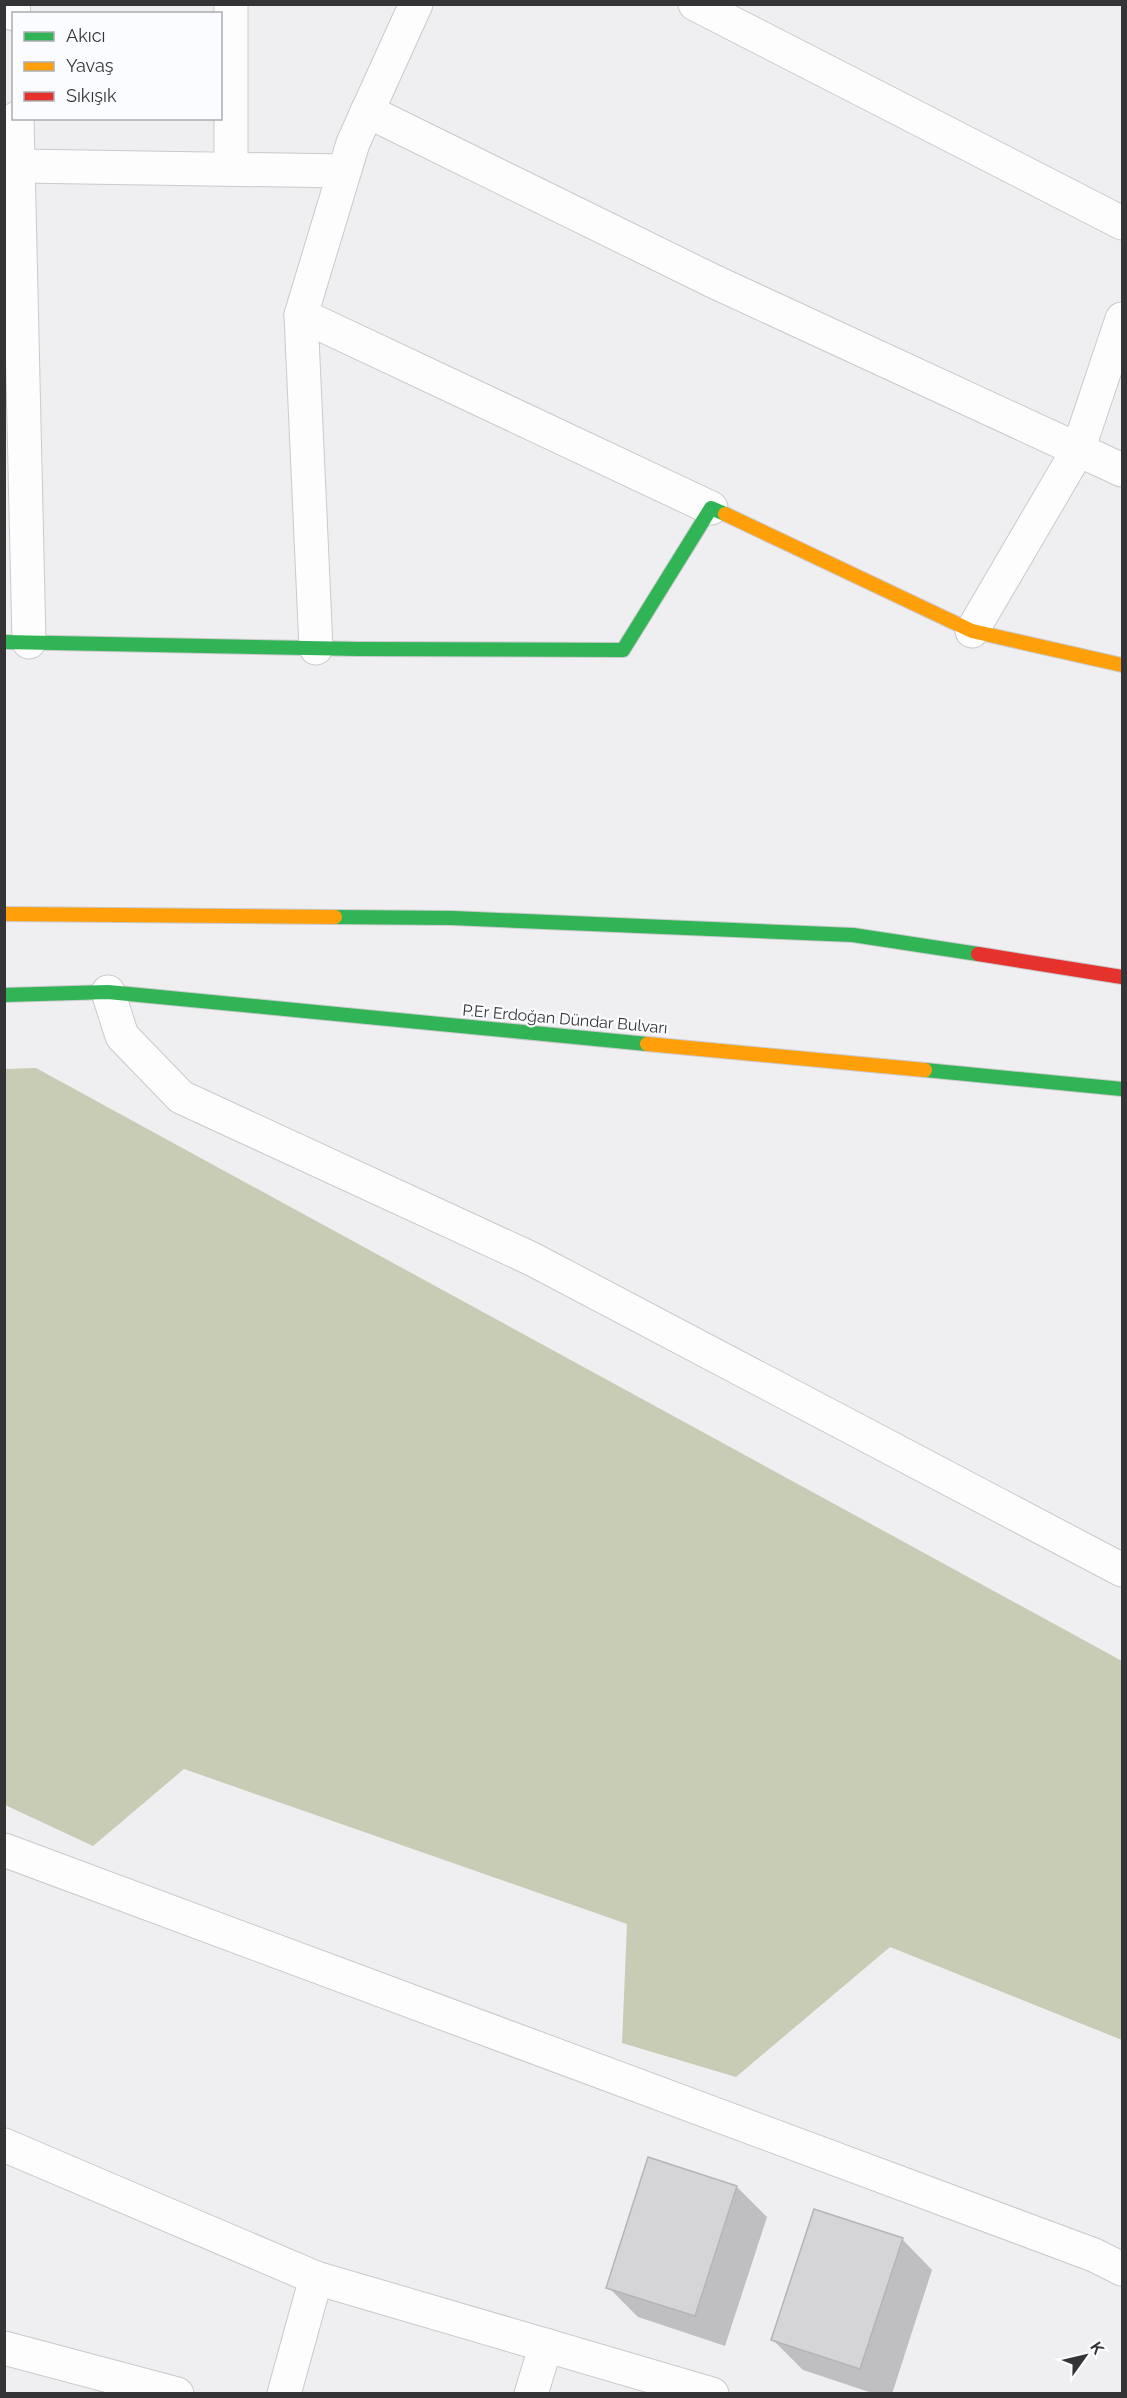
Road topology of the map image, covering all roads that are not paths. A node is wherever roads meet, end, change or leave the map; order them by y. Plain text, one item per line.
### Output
1 (231, 4) edge
2 (416, 4) edge
3 (695, 4) edge
4 (368, 111) junction
5 (17, 120) edge
6 (19, 166) junction
7 (231, 169) junction
8 (344, 171) junction
9 (1122, 223) edge
10 (301, 315) junction
11 (1122, 319) edge
12 (1078, 450) junction
13 (1122, 470) edge
14 (711, 508) junction
15 (972, 630) junction
16 (17, 642) edge
17 (316, 648) junction
18 (1122, 665) edge
19 (4, 914) edge
20 (1122, 977) edge
21 (108, 992) junction
22 (4, 995) edge
23 (1122, 1089) edge
24 (1122, 1570) edge
25 (4, 1850) edge
26 (4, 2145) edge
27 (1122, 2269) edge
28 (316, 2278) junction
29 (546, 2345) junction
30 (4, 2348) edge
31 (177, 2394) edge
32 (284, 2394) edge
33 (531, 2394) edge
34 (712, 2394) edge

1 - 7 street
2 - 4 street
3 - 9 street
4 - 8 street
4 - 12 street
5 - 6 street
6 - 7 street
6 - 16 street
7 - 8 street
8 - 10 street
10 - 14 street
10 - 17 street
11 - 12 street
12 - 13 street
12 - 15 street
14 - 15 main road
14 - 17 main road
15 - 18 main road
16 - 17 main road
19 - 20 main road
21 - 22 main road, P.Er Erdoğan Dündar Bulvarı
21 - 23 main road, P.Er Erdoğan Dündar Bulvarı
21 - 24 street
25 - 27 street
26 - 28 street
28 - 29 street
28 - 32 street
29 - 33 street
29 - 34 street
30 - 31 street

